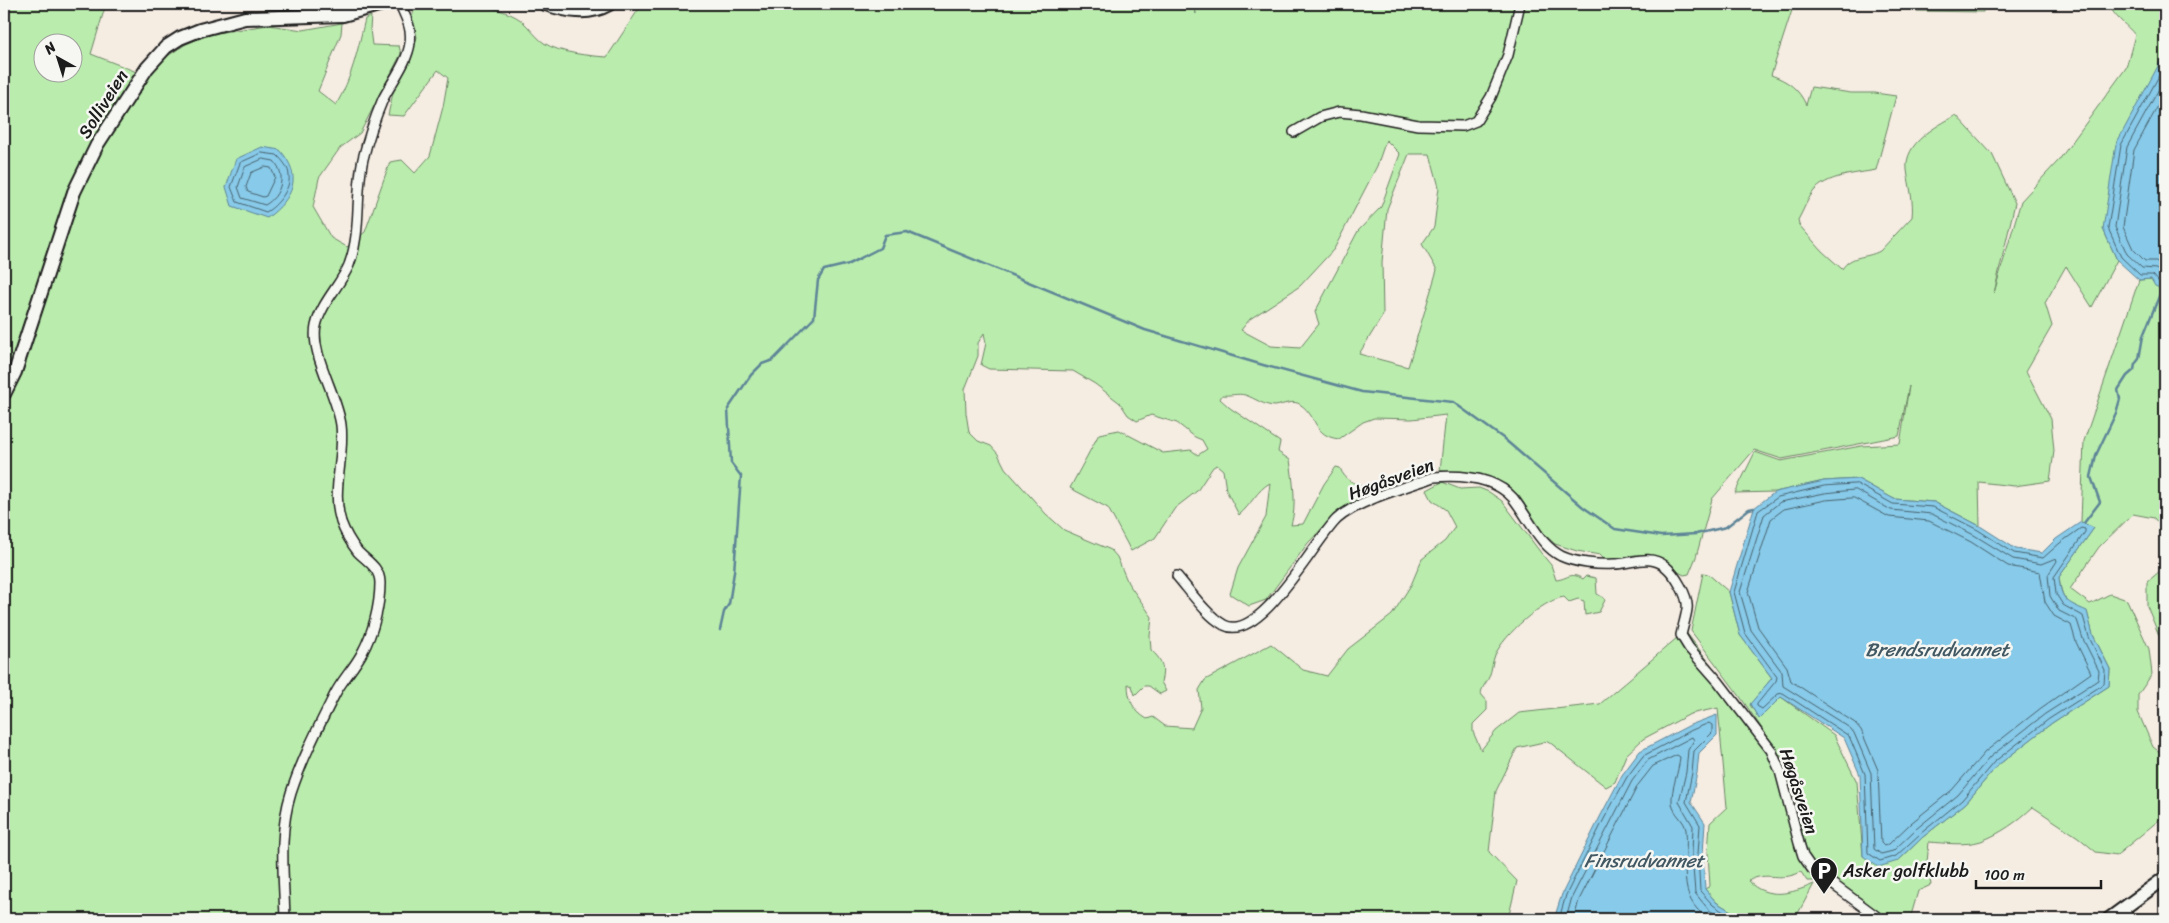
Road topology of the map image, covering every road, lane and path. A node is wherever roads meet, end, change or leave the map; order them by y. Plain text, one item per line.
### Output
1 (382, 4) edge
2 (400, 4) edge
3 (545, 4) edge
4 (609, 4) edge
5 (1520, 4) edge
6 (1294, 132) dead end
7 (4, 394) edge
8 (1177, 576) dead end
9 (2165, 878) edge
10 (2126, 914) edge
11 (285, 919) edge
12 (1880, 919) edge
13 (2109, 919) edge

1 - 7 street, Solliveien
2 - 11 street
3 - 4 street
5 - 6 street
8 - 12 street, Høgåsveien
9 - 10 street
10 - 13 street

